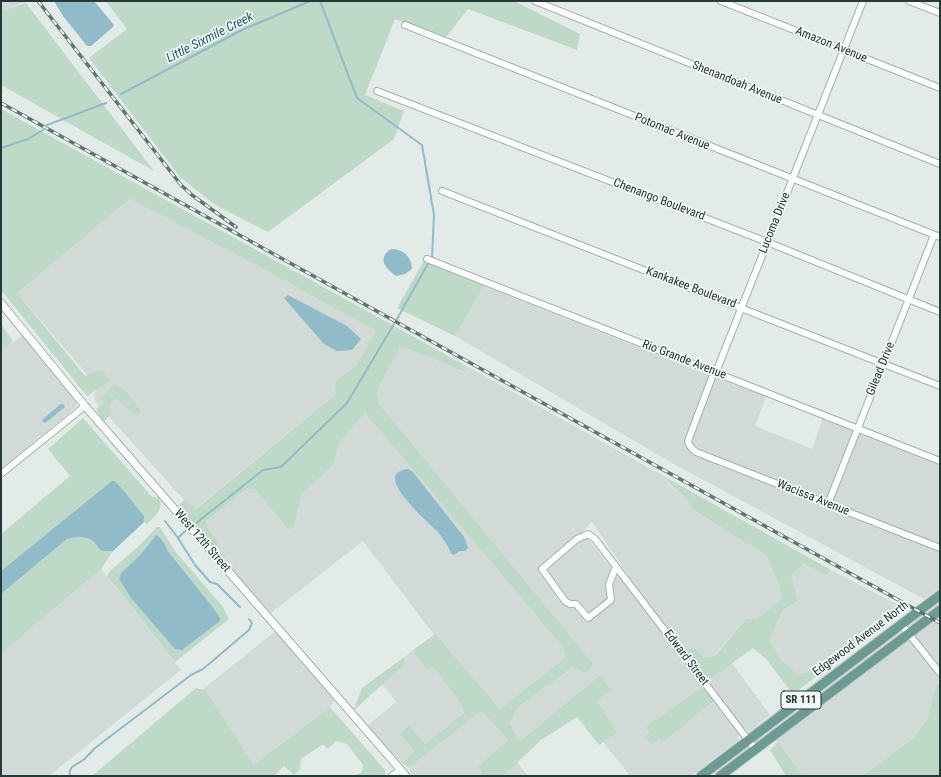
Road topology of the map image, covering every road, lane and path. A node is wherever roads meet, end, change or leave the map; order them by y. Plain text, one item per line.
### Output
1 (535, 1) edge
2 (721, 1) edge
3 (863, 1) edge
4 (909, 1) edge
5 (940, 14) edge
6 (405, 25) dead end
7 (844, 50) junction
8 (940, 88) edge
9 (376, 91) dead end
10 (818, 115) junction
11 (940, 164) edge
12 (793, 179) junction
13 (442, 191) dead end
14 (937, 236) edge
15 (767, 242) junction
16 (427, 259) dead end
17 (909, 299) junction
18 (1, 303) edge
19 (741, 307) junction
20 (940, 312) edge
21 (884, 364) junction
22 (714, 372) junction
23 (940, 386) edge
24 (85, 406) junction
25 (858, 428) junction
26 (688, 445) joint
27 (940, 461) edge
28 (1, 474) edge
29 (828, 504) junction
30 (940, 548) edge
31 (616, 568) junction
32 (940, 595) edge
33 (940, 610) edge
34 (901, 624) junction
35 (908, 633) junction
36 (940, 673) edge
37 (748, 740) junction
38 (755, 750) junction
39 (400, 770) junction
40 (392, 776) edge
41 (406, 776) edge
42 (701, 776) edge
43 (720, 776) edge

1 - 10 street, Shenandoah Avenue
2 - 7 street, Amazon Avenue
3 - 7 street, Lucoma Drive
4 - 5 street
6 - 12 street, Potomac Avenue
7 - 8 street, Amazon Avenue
7 - 10 street, Lucoma Drive
9 - 15 street, Chenango Boulevard
10 - 11 street, Shenandoah Avenue
10 - 12 street, Lucoma Drive
12 - 14 street, Potomac Avenue
12 - 15 street, Lucoma Drive
13 - 19 street, Kankakee Boulevard
14 - 17 street, Gilead Drive
15 - 17 street, Chenango Boulevard
15 - 19 street, Lucoma Drive
16 - 22 street, Rio Grande Avenue
17 - 20 street, Chenango Boulevard
17 - 21 street, Gilead Drive
18 - 24 street, West 12th Street
19 - 21 street, Kankakee Boulevard
19 - 22 street, Lucoma Drive
21 - 23 street, Kankakee Boulevard
21 - 25 street, Gilead Drive
22 - 25 street, Rio Grande Avenue
22 - 26 street, Lucoma Drive
24 - 28 street
24 - 39 street, West 12th Street
25 - 27 street, Rio Grande Avenue
25 - 29 street, Gilead Drive
26 - 29 street, Wacissa Avenue
29 - 30 street, Wacissa Avenue
31 - 31 street, Edward Street
31 - 37 street, Edward Street
32 - 34 main road, Edgewood Avenue North / SR 111
33 - 35 main road, Edgewood Avenue North / SR 111
34 - 35 street
34 - 37 main road, Edgewood Avenue North / SR 111
35 - 36 street
35 - 38 main road, Edgewood Avenue North / SR 111
37 - 38 street, Edward Street
37 - 42 main road, Edgewood Avenue North / SR 111
38 - 43 main road, Edgewood Avenue North / SR 111
39 - 40 street
39 - 41 street, West 12th Street

